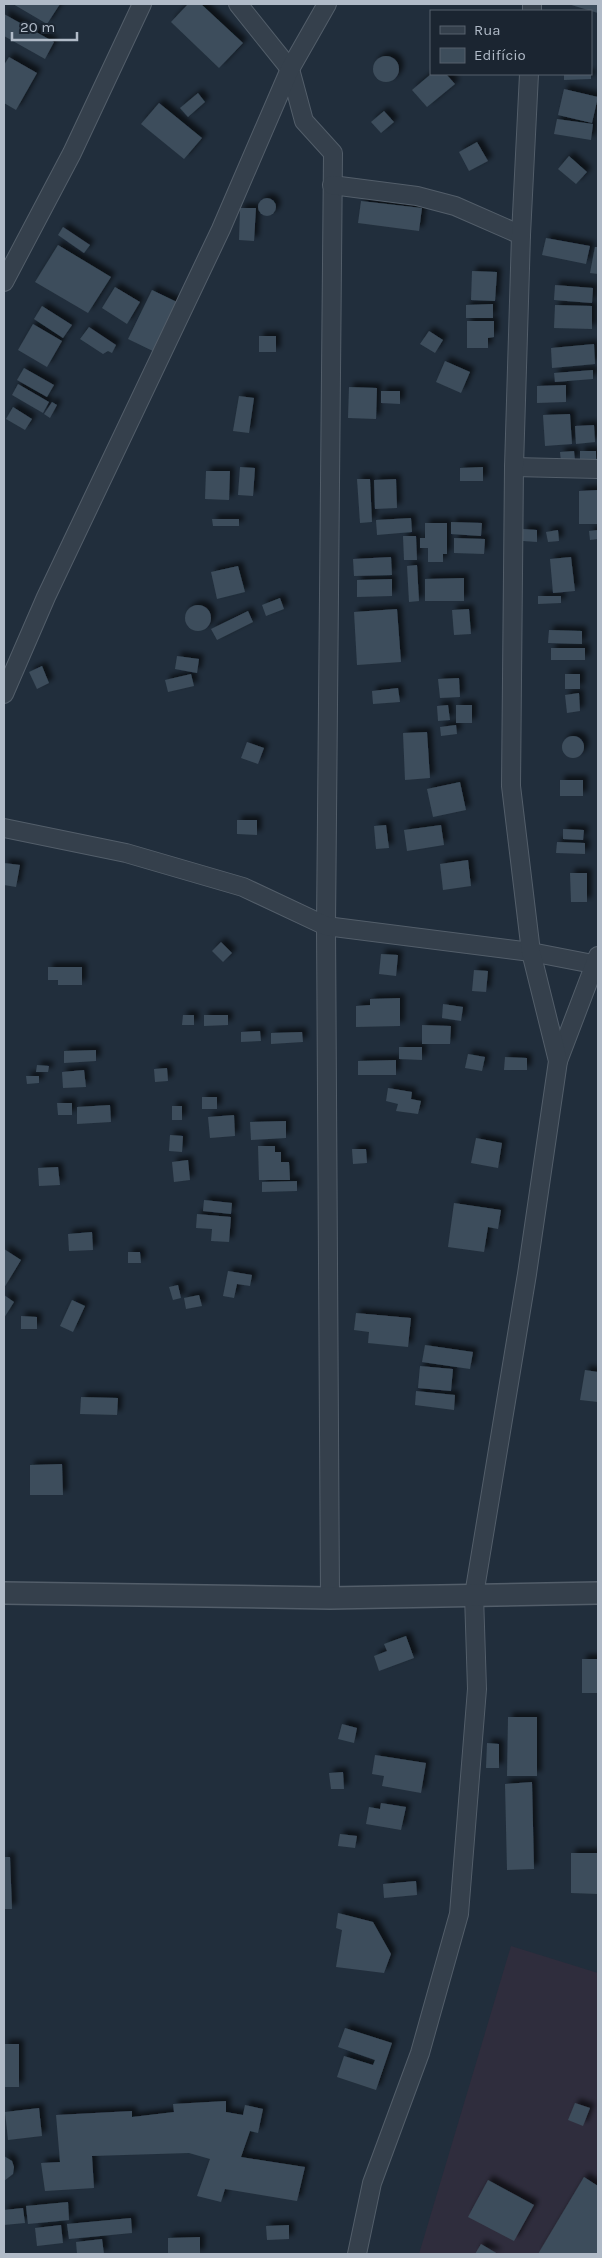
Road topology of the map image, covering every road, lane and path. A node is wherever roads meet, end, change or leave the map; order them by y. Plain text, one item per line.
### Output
1 (142, 4) edge
2 (238, 4) edge
3 (328, 4) edge
4 (290, 69) junction
5 (529, 75) edge
6 (332, 185) junction
7 (521, 235) junction
8 (6, 271) edge
9 (514, 467) junction
10 (598, 469) edge
11 (4, 694) edge
12 (4, 828) edge
13 (326, 926) junction
14 (531, 952) junction
15 (597, 962) edge
16 (558, 1061) junction
17 (4, 1593) edge
18 (598, 1593) edge
19 (474, 1596) junction
20 (330, 1598) junction
21 (357, 2254) edge

1 - 8 street
2 - 4 street
3 - 4 street
4 - 6 street
4 - 11 street
5 - 7 street
6 - 7 street
6 - 13 street
7 - 9 street
9 - 10 street
9 - 14 street
12 - 13 street
13 - 14 street
13 - 20 street
14 - 15 street
14 - 16 street
15 - 16 street
16 - 19 street
17 - 20 street
18 - 19 street
19 - 20 street
19 - 21 street

